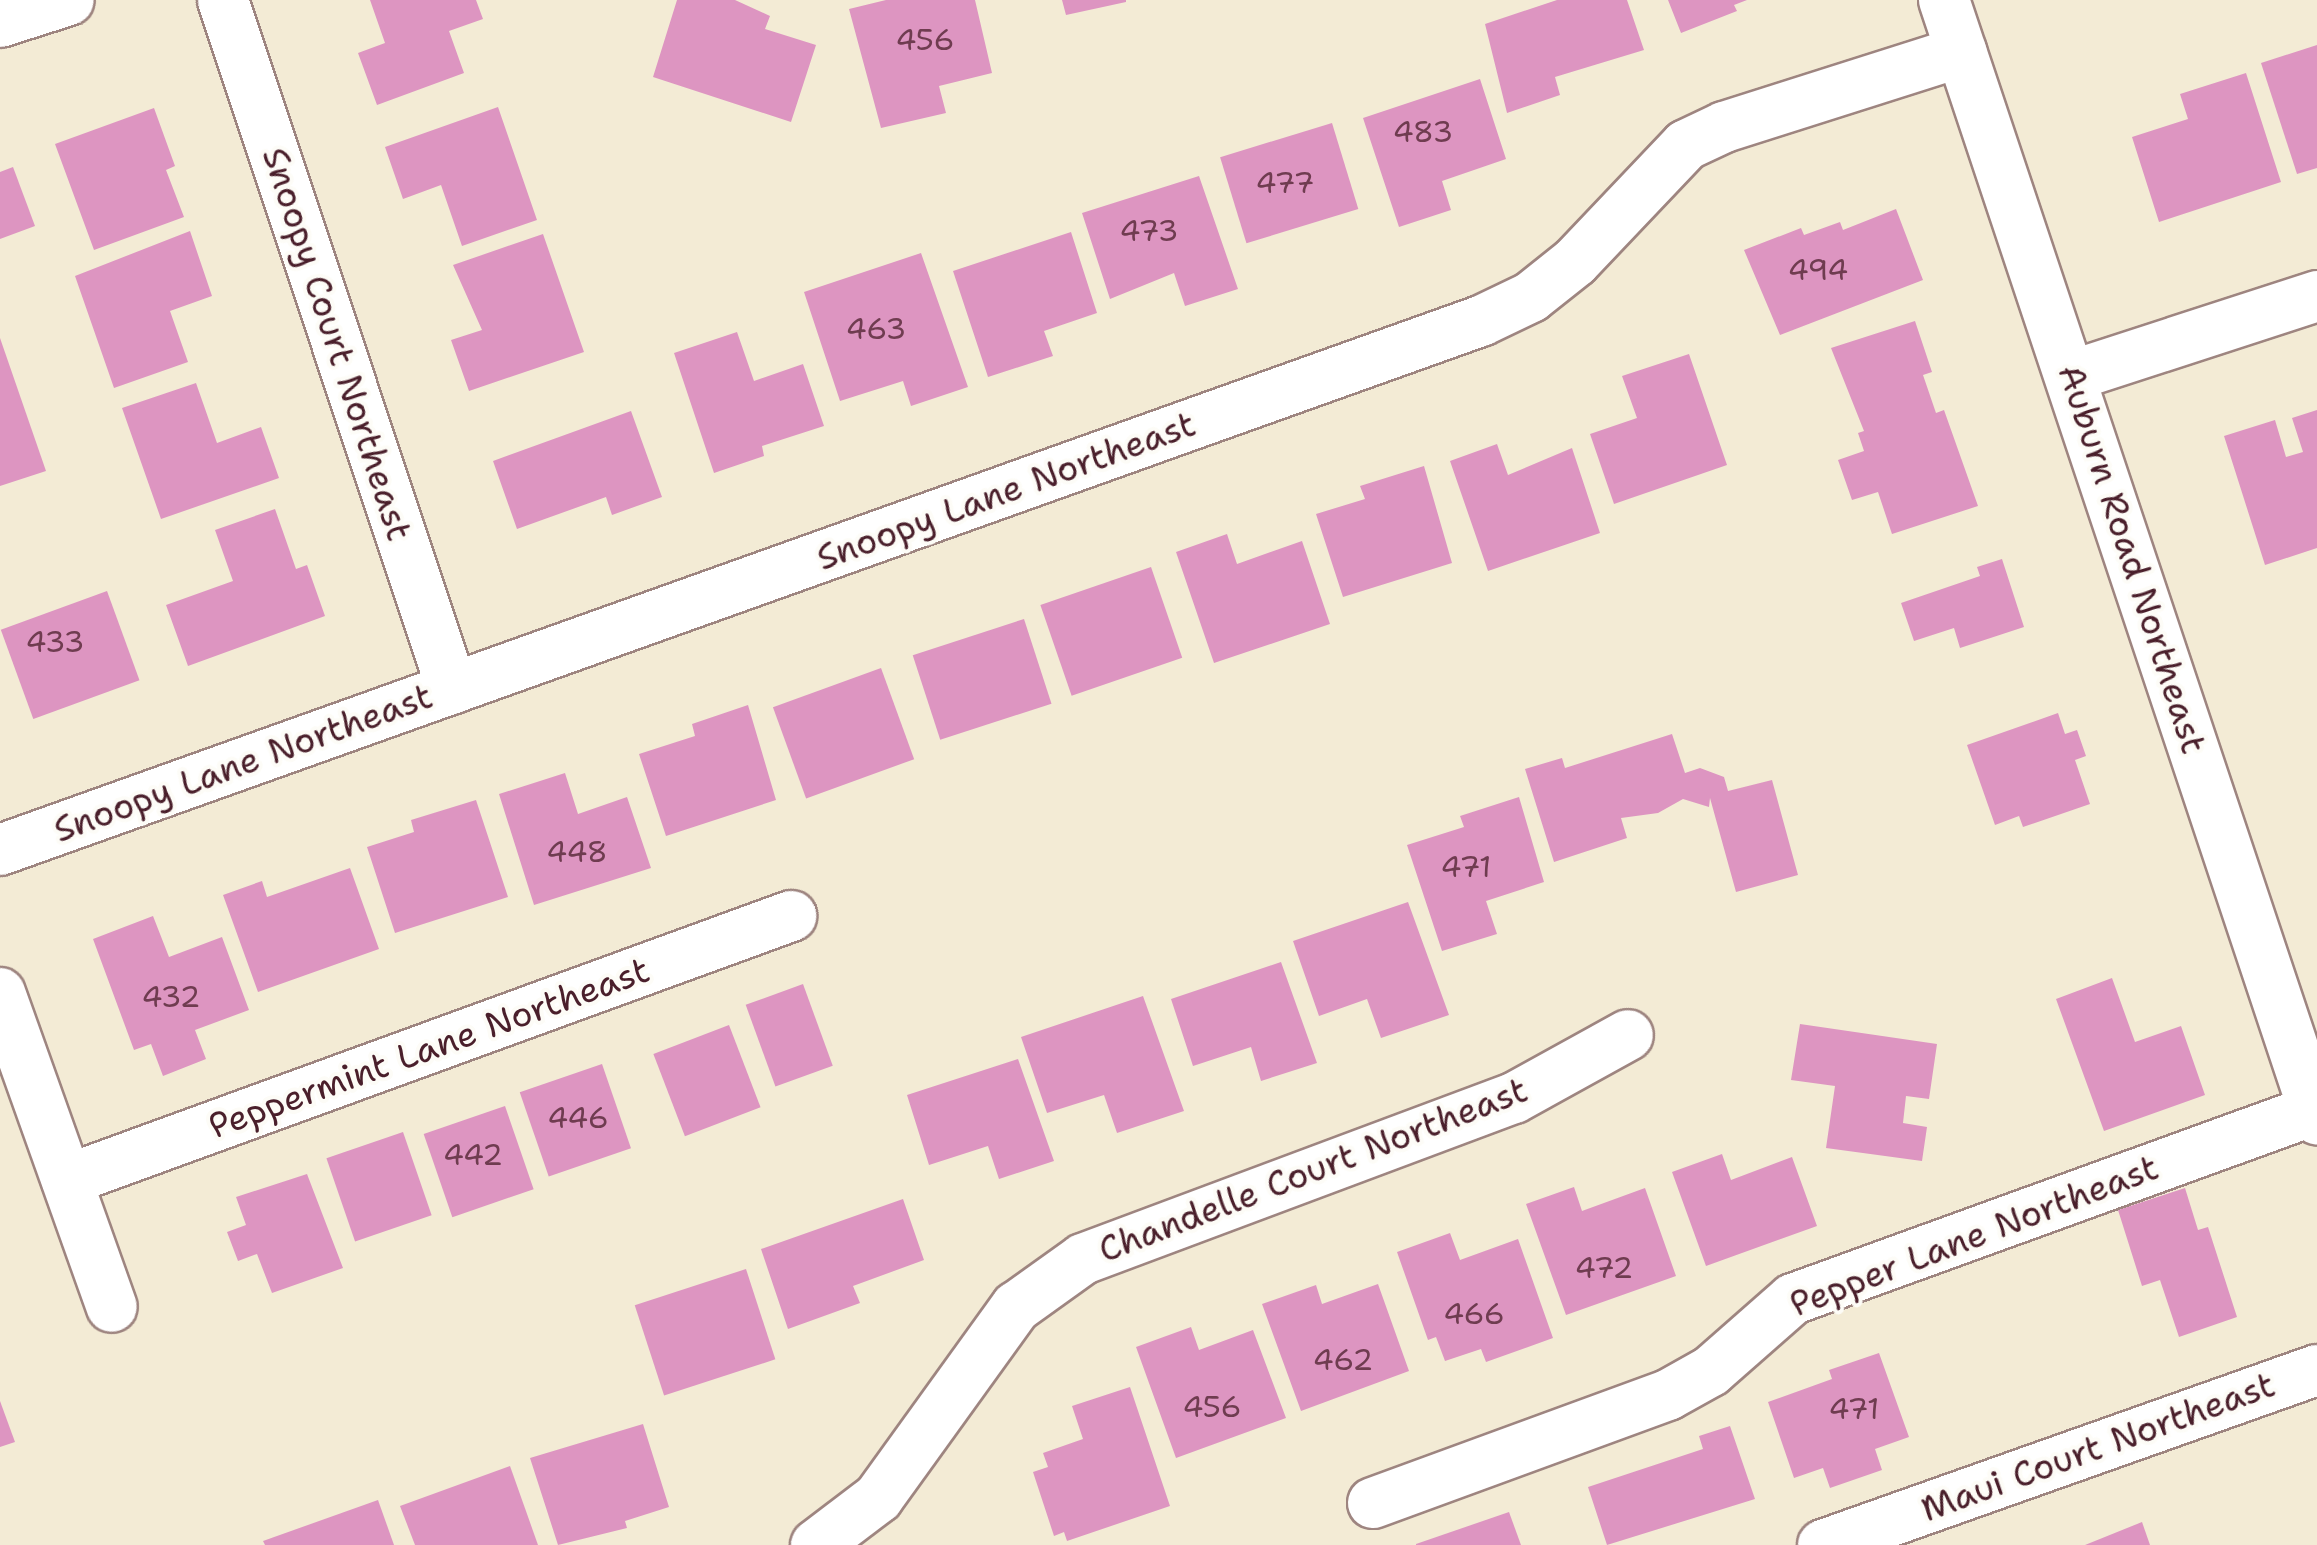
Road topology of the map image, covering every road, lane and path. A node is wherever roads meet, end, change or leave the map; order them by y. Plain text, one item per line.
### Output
1 (69, 0) edge
2 (223, 0) edge
3 (1944, 0) edge
4 (0, 22) edge
5 (1961, 52) junction
6 (2317, 296) edge
7 (2071, 376) junction
8 (452, 689) junction
9 (0, 850) edge
10 (791, 916) dead end
11 (0, 994) edge
12 (2302, 1019) edge
13 (1628, 1035) dead end
14 (2315, 1114) edge
15 (66, 1180) junction
16 (112, 1308) dead end
17 (2317, 1370) edge
18 (1373, 1503) dead end
19 (816, 1545) edge
20 (1823, 1545) edge

1 - 4 street
2 - 8 street, Snoopy Court Northeast
3 - 5 street, Auburn Road Northeast
5 - 7 street, Auburn Road Northeast
5 - 8 street, Snoopy Lane Northeast
6 - 7 street
7 - 12 street, Auburn Road Northeast
8 - 9 street, Snoopy Lane Northeast
10 - 15 street, Peppermint Lane Northeast
11 - 15 street
12 - 14 street, Auburn Road Northeast
13 - 19 street, Chandelle Court Northeast
14 - 18 street, Pepper Lane Northeast
15 - 16 street
17 - 20 street, Maui Court Northeast

